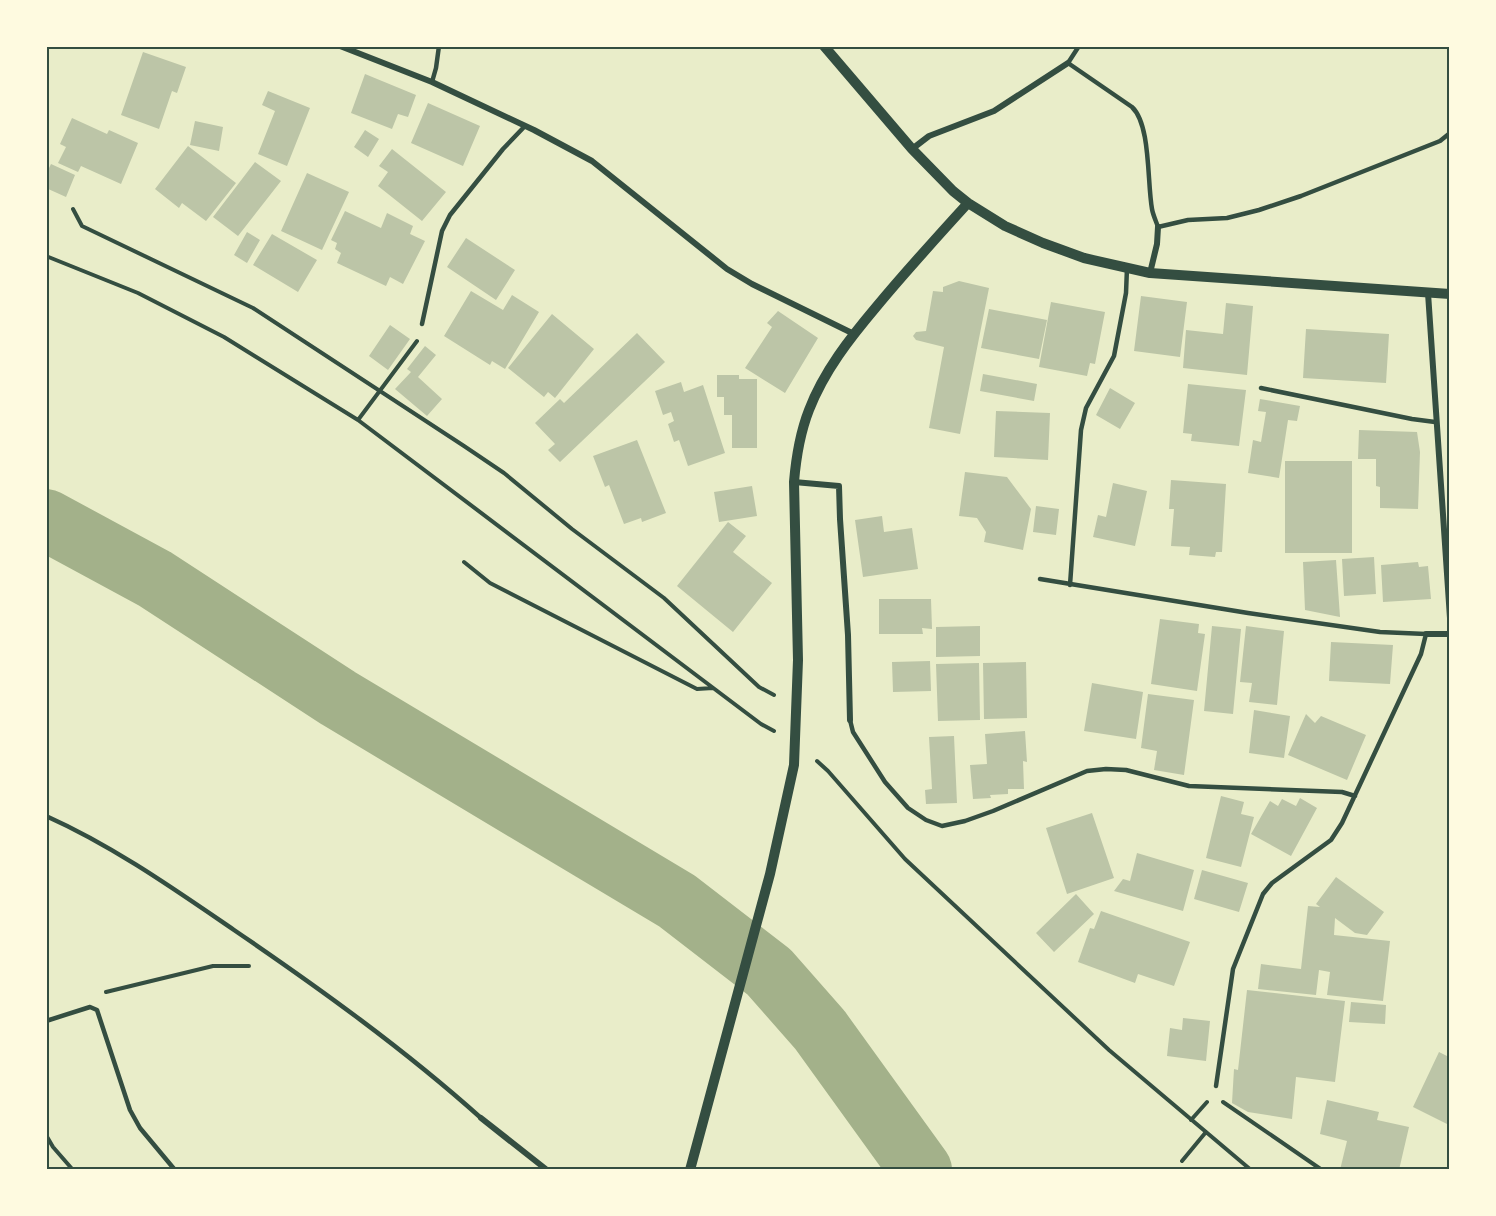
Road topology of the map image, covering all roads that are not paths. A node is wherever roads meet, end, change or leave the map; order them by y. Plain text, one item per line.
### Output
1 (340, 46) edge
2 (439, 46) edge
3 (824, 46) edge
4 (1079, 46) edge
5 (1068, 63) junction
6 (432, 82) junction
7 (525, 126) junction
8 (1449, 133) edge
9 (912, 149) junction
10 (968, 203) junction
11 (1158, 227) junction
12 (1127, 268) junction
13 (1150, 273) junction
14 (1428, 292) junction
15 (1449, 294) edge
16 (422, 324) road end
17 (854, 334) junction
18 (1261, 388) dead end
19 (1435, 422) junction
20 (794, 482) junction
21 (1040, 579) dead end
22 (1070, 585) junction
23 (1449, 618) edge
24 (1426, 634) junction
25 (1449, 634) edge
26 (850, 720) joint
27 (1355, 796) junction
28 (46, 816) edge
29 (46, 1021) edge
30 (1216, 1086) dead end
31 (481, 1118) joint
32 (175, 1170) edge
33 (547, 1170) edge
34 (690, 1170) edge

1 - 6 street
2 - 6 lane
3 - 9 street
4 - 5 lane
5 - 9 street
5 - 11 lane
6 - 7 street
7 - 16 lane
7 - 17 street
8 - 11 lane
9 - 10 street
10 - 12 street
10 - 17 street
11 - 13 street
12 - 13 street
12 - 22 lane
13 - 14 street
14 - 15 street
14 - 19 street
17 - 20 street
18 - 19 lane
19 - 23 street
20 - 26 street
20 - 34 street
21 - 22 lane
22 - 24 lane
24 - 25 street
24 - 27 lane
26 - 27 lane
27 - 30 lane
28 - 31 lane
29 - 32 lane
31 - 33 street

